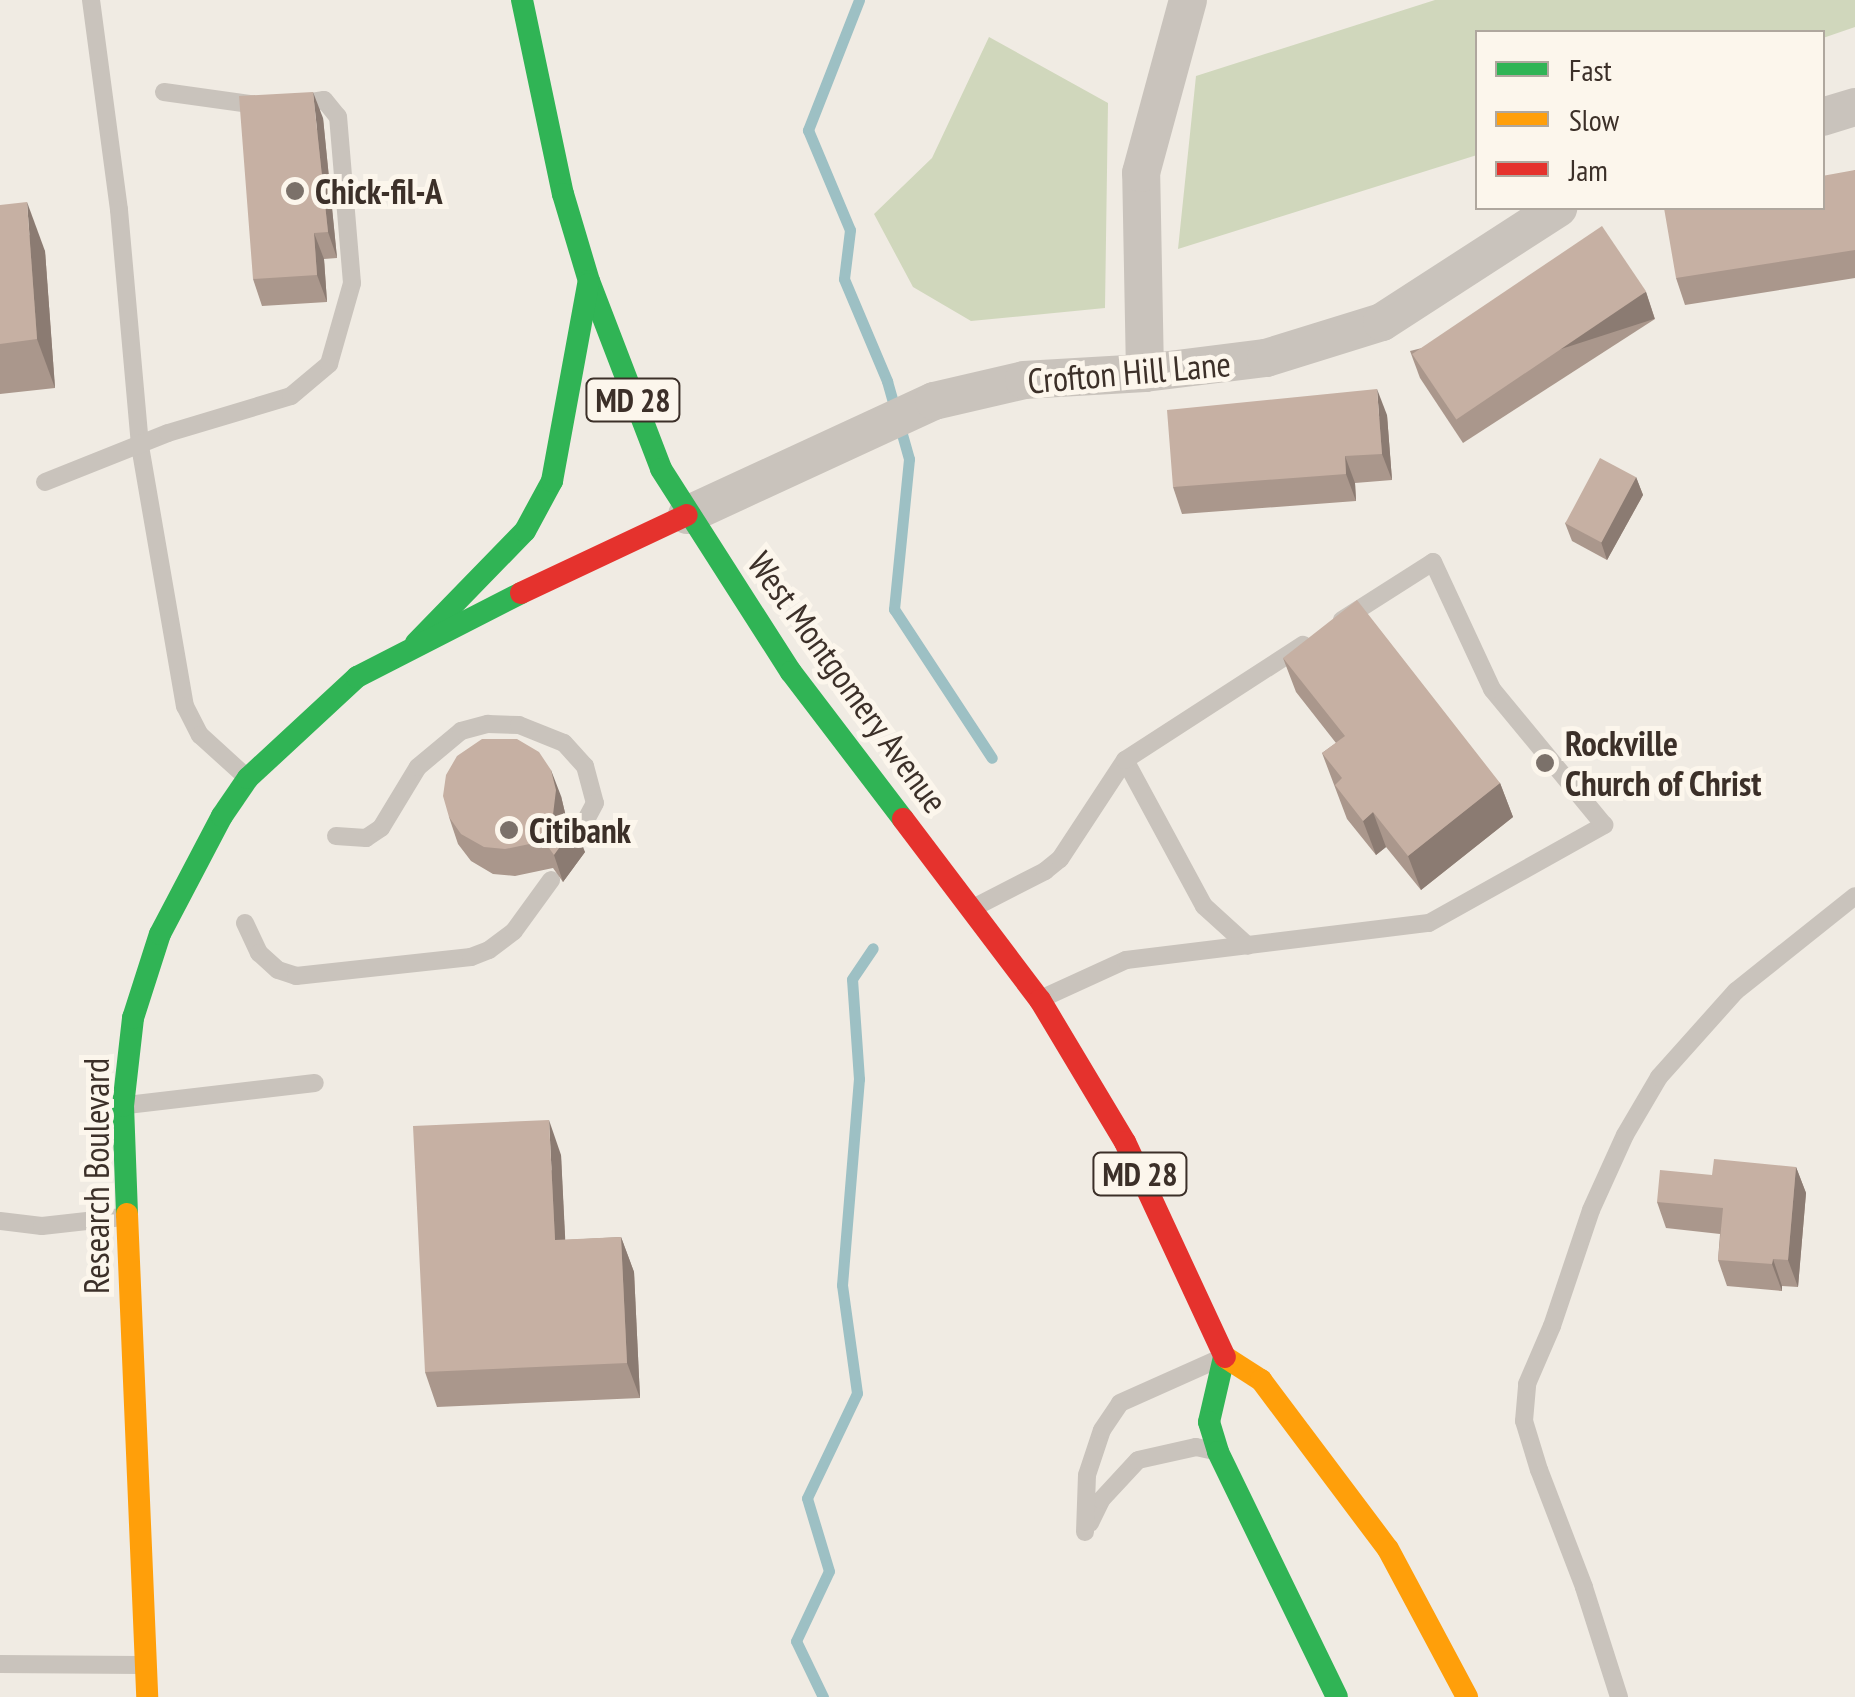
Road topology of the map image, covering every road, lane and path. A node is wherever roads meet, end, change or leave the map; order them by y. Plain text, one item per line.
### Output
1 (91, 0) edge
2 (522, 0) edge
3 (1188, 0) edge
4 (164, 92) dead end
5 (1855, 108) edge
6 (1825, 117) edge
7 (1555, 210) edge
8 (589, 281) junction
9 (1144, 373) junction
10 (140, 446) junction
11 (44, 482) dead end
12 (687, 515) junction
13 (416, 643) junction
14 (1125, 760) junction
15 (248, 778) junction
16 (336, 836) dead end
17 (573, 844) edge
18 (551, 880) edge
19 (1855, 896) edge
20 (972, 909) junction
21 (246, 923) dead end
22 (1248, 946) junction
23 (1040, 1000) junction
24 (315, 1083) dead end
25 (123, 1106) junction
26 (127, 1216) junction
27 (0, 1221) edge
28 (1224, 1357) junction
29 (1218, 1452) junction
30 (0, 1664) edge
31 (146, 1665) junction
32 (147, 1697) edge
33 (1337, 1697) edge
34 (1467, 1697) edge
35 (1618, 1697) edge

1 - 10 lane
2 - 8 main road, West Montgomery Avenue / MD 28
3 - 9 street
4 - 10 lane
5 - 6 street
7 - 9 street, Crofton Hill Lane
8 - 12 main road, West Montgomery Avenue / MD 28
8 - 13 main road
9 - 12 street, Crofton Hill Lane
10 - 11 lane
10 - 15 lane
12 - 13 main road, Research Boulevard
12 - 20 main road, West Montgomery Avenue / MD 28
13 - 15 main road, Research Boulevard
14 - 20 lane
14 - 22 lane
14 - 22 lane
15 - 25 main road, Research Boulevard
16 - 17 lane
18 - 21 lane
19 - 35 lane
20 - 23 main road, West Montgomery Avenue / MD 28
22 - 23 lane
23 - 28 main road, West Montgomery Avenue / MD 28
24 - 25 lane
25 - 26 main road, Research Boulevard
26 - 27 lane
26 - 31 main road, Research Boulevard
28 - 29 main road
28 - 29 lane
28 - 34 main road
29 - 33 main road
30 - 31 lane
31 - 32 main road, Research Boulevard

